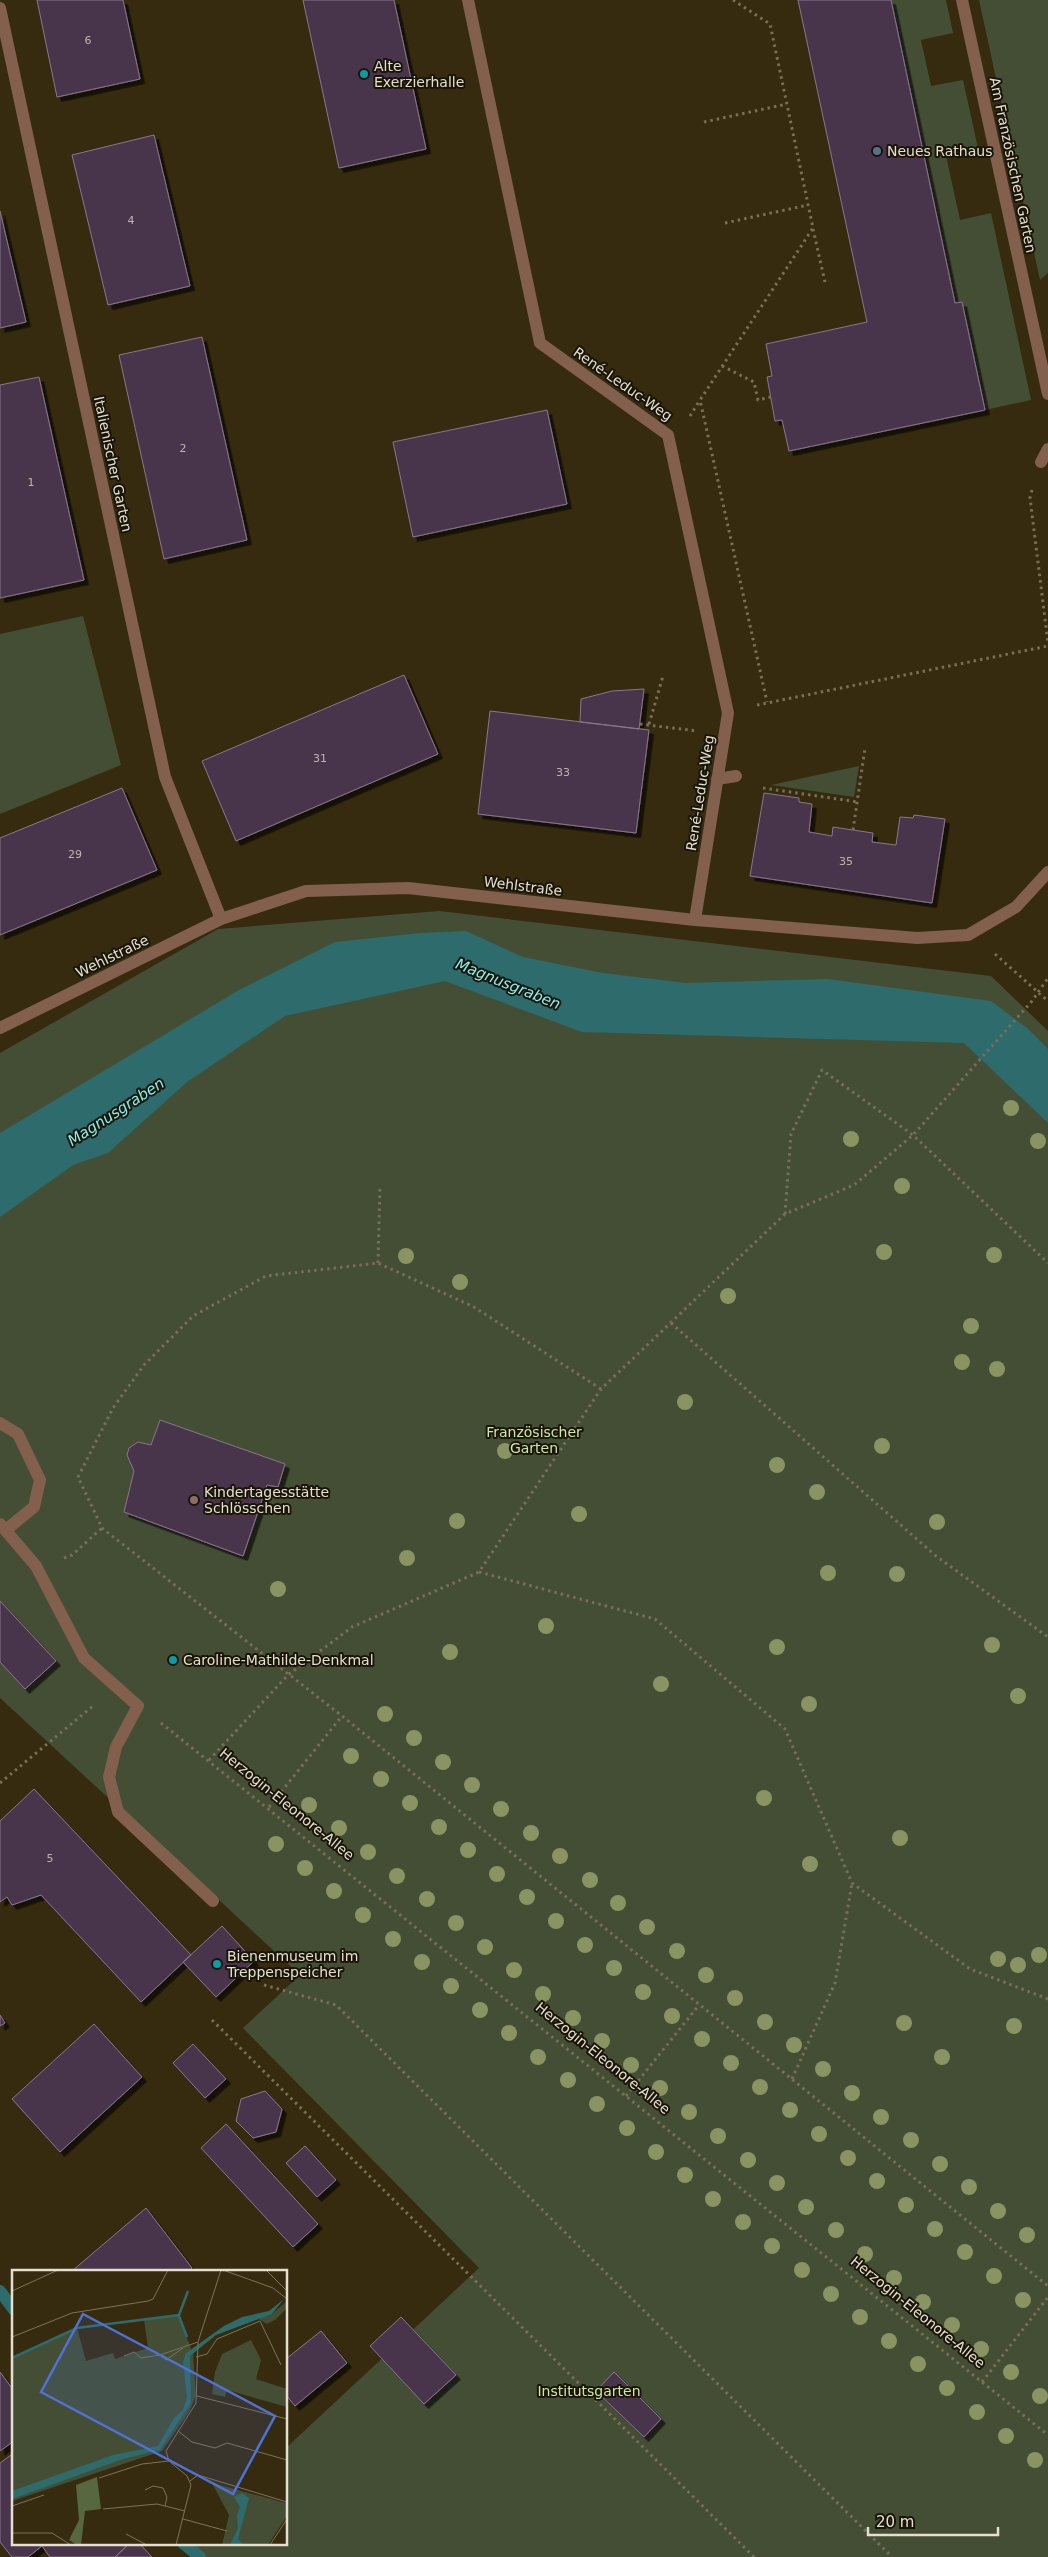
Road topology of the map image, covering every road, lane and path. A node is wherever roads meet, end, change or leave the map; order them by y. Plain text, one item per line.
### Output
1 (468, 0) edge
2 (733, 0) edge
3 (962, 0) edge
4 (0, 8) edge
5 (787, 104) junction
6 (704, 122) dead end
7 (808, 205) junction
8 (726, 223) dead end
9 (813, 228) junction
10 (825, 282) dead end
11 (722, 366) junction
12 (1048, 394) edge
13 (771, 397) dead end
14 (1048, 449) edge
15 (1045, 461) edge
16 (1048, 644) edge
17 (663, 676) dead end
18 (767, 702) junction
19 (728, 713) junction
20 (640, 724) dead end
21 (649, 724) junction
22 (725, 736) junction
23 (865, 748) dead end
24 (736, 776) dead end
25 (718, 780) junction
26 (858, 802) junction
27 (853, 830) dead end
28 (1048, 872) edge
29 (221, 919) junction
30 (695, 920) junction
31 (968, 935) junction
32 (1048, 978) edge
33 (1039, 991) junction
34 (1048, 1002) edge
35 (0, 1028) edge
36 (913, 1135) junction
37 (380, 1186) dead end
38 (786, 1214) junction
39 (378, 1263) junction
40 (1048, 1263) edge
41 (671, 1323) junction
42 (601, 1389) junction
43 (0, 1423) edge
44 (4, 1527) edge
45 (102, 1528) junction
46 (36, 1566) junction
47 (479, 1572) junction
48 (1048, 1637) edge
49 (288, 1675) junction
50 (114, 1687) junction
51 (138, 1706) junction
52 (342, 1716) junction
53 (209, 1760) junction
54 (0, 1783) edge
55 (269, 1808) junction
56 (852, 1883) junction
57 (214, 1901) dead end
58 (264, 1985) dead end
59 (1048, 1999) edge
60 (698, 2005) junction
61 (212, 2020) dead end
62 (792, 2080) junction
63 (626, 2096) junction
64 (1048, 2286) edge
65 (1048, 2297) edge
66 (982, 2382) junction
67 (1048, 2435) edge
68 (754, 2557) edge
69 (892, 2557) edge

1 - 19 street, René-Leduc-Weg
2 - 5 path
3 - 12 street, Am Französischen Garten
4 - 29 street, Italienischer Garten
5 - 6 path
5 - 7 path
7 - 8 path
7 - 9 path
9 - 10 path
9 - 11 path
11 - 13 path
11 - 18 path
14 - 15 street
15 - 16 path
16 - 18 path
17 - 21 path
18 - 19 path
19 - 22 street, René-Leduc-Weg
20 - 21 path
21 - 22 path
22 - 25 street, René-Leduc-Weg
23 - 26 path
24 - 25 street
25 - 26 path
25 - 30 street, René-Leduc-Weg
26 - 27 path
28 - 31 street, Wehlstraße
29 - 30 street, Wehlstraße
29 - 35 street, Wehlstraße
30 - 31 street, Wehlstraße
31 - 33 path
32 - 33 path
33 - 34 path
33 - 36 path
36 - 38 path
36 - 38 path
36 - 40 path
37 - 39 path
38 - 41 path
39 - 42 path
39 - 45 path
41 - 42 path
41 - 48 path
42 - 47 path
43 - 44 street
44 - 46 street
45 - 46 path
45 - 49 path
46 - 50 street
47 - 49 path
47 - 56 path
49 - 52 path
49 - 53 path
50 - 51 street
50 - 54 path
51 - 53 path, Herzogin-Eleonore-Allee
51 - 57 street
52 - 55 path
52 - 60 path
53 - 55 path, Herzogin-Eleonore-Allee
55 - 63 path, Herzogin-Eleonore-Allee
56 - 59 path
56 - 62 path
58 - 69 path
60 - 62 path
60 - 63 path
61 - 68 path
62 - 64 path
63 - 66 path, Herzogin-Eleonore-Allee
65 - 66 path
66 - 67 path, Herzogin-Eleonore-Allee

